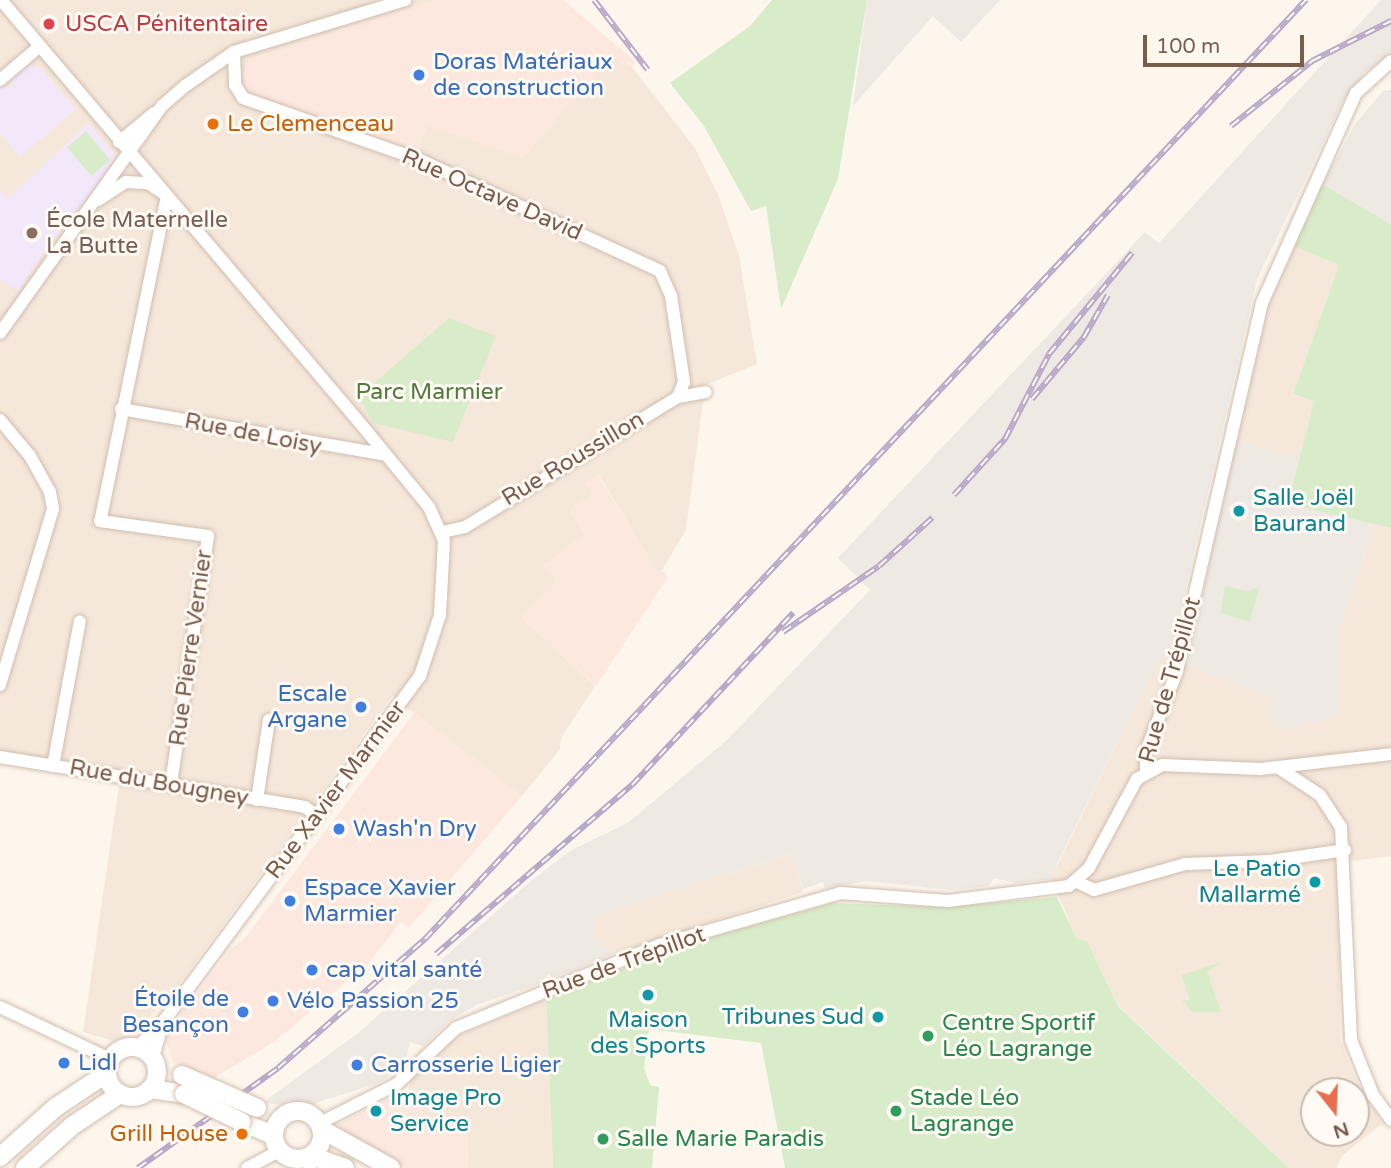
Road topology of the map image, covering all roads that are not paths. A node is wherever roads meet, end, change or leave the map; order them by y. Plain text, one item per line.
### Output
1 (1, 0) edge
2 (405, 0) edge
3 (40, 46) junction
4 (234, 52) junction
5 (1391, 61) edge
6 (0, 80) edge
7 (162, 106) junction
8 (119, 142) junction
9 (130, 155) junction
10 (167, 196) junction
11 (98, 200) junction
12 (0, 333) edge
13 (706, 392) dead end
14 (678, 397) junction
15 (121, 409) junction
16 (0, 420) edge
17 (386, 455) junction
18 (443, 532) junction
19 (80, 621) dead end
20 (0, 685) edge
21 (270, 720) dead end
22 (1391, 754) edge
23 (0, 757) edge
24 (53, 765) junction
25 (1279, 768) junction
26 (1146, 771) junction
27 (171, 785) junction
28 (257, 800) junction
29 (316, 815) junction
30 (1345, 850) junction
31 (1077, 882) junction
32 (0, 1007) edge
33 (163, 1022) junction
34 (138, 1047) junction
35 (154, 1059) junction
36 (108, 1066) junction
37 (149, 1090) junction
38 (120, 1094) junction
39 (283, 1114) junction
40 (1391, 1119) edge
41 (320, 1127) junction
42 (277, 1142) junction
43 (0, 1157) edge
44 (309, 1161) edge
45 (25, 1168) edge
46 (247, 1168) edge
47 (345, 1168) edge
48 (391, 1168) edge

1 - 3 street
2 - 4 street
3 - 6 street
3 - 8 street
4 - 7 street
4 - 14 street, Rue Octave David
5 - 26 street, Rue de Trépillot
7 - 8 street
7 - 9 street
8 - 9 street
9 - 10 street
9 - 11 street
10 - 11 street
10 - 15 street
10 - 17 street
11 - 12 street
13 - 14 street, Rue Roussillon
14 - 18 street, Rue Roussillon
15 - 17 street, Rue de Loisy
15 - 27 street, Rue Pierre Vernier
16 - 20 street
17 - 18 street
18 - 29 street, Rue Xavier Marmier
19 - 24 street
21 - 28 street
22 - 25 street
23 - 24 street, Rue du Bougney
24 - 27 street, Rue du Bougney
25 - 26 street
25 - 30 street
26 - 31 street, Rue de Trépillot
27 - 28 street, Rue du Bougney
28 - 29 street, Rue du Bougney
29 - 33 street, Rue Xavier Marmier
30 - 31 street
30 - 40 street
31 - 41 street, Rue de Trépillot
32 - 36 street
33 - 34 street, Rue Xavier Marmier
33 - 35 street, Rue Xavier Marmier
34 - 35 main road
34 - 36 main road
35 - 37 main road
35 - 39 main road, bridge
36 - 38 main road
36 - 43 main road
37 - 38 main road
37 - 42 main road, bridge
38 - 45 main road
39 - 41 main road
39 - 42 main road
41 - 44 main road
41 - 48 main road
42 - 44 main road
42 - 46 street
44 - 47 main road

